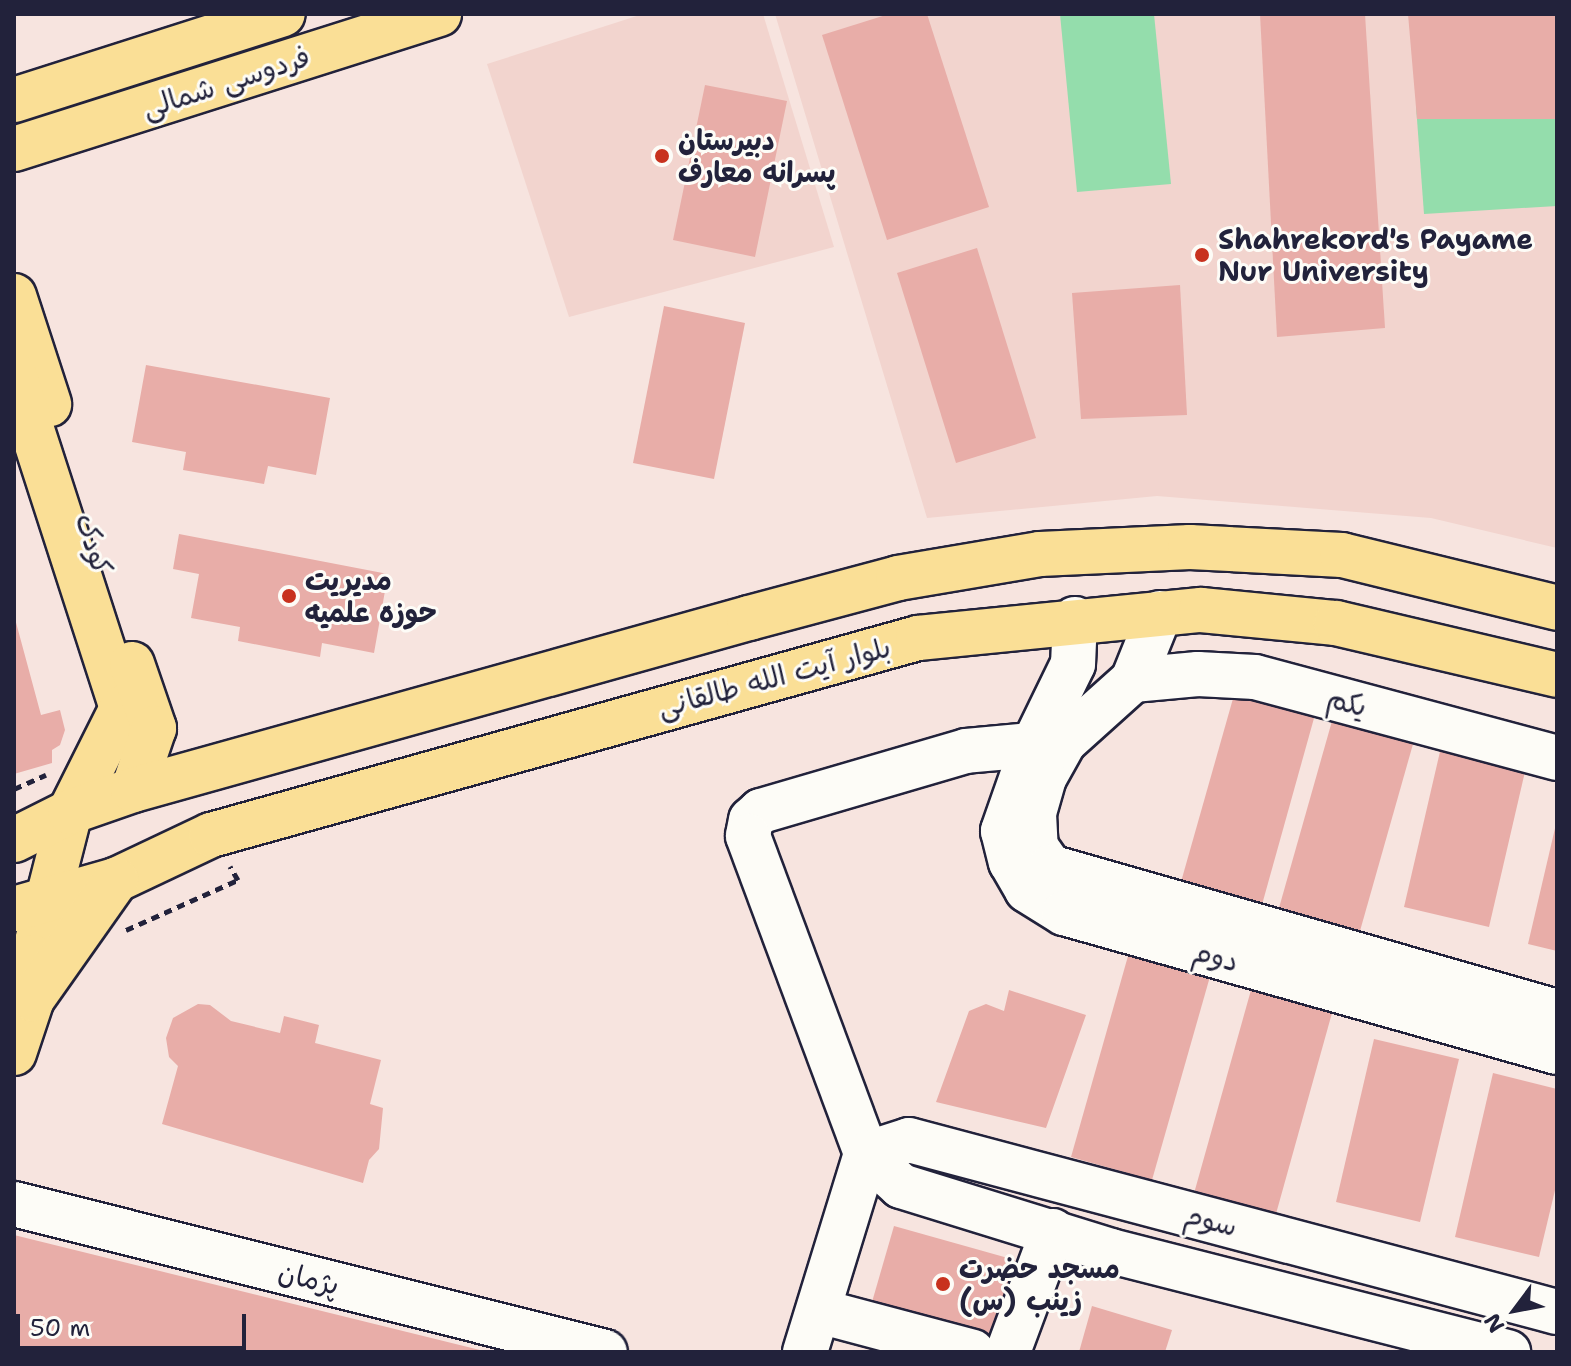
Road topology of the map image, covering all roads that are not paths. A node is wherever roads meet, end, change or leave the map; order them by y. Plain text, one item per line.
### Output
1 (283, 14) edge
2 (439, 14) edge
3 (14, 100) edge
4 (14, 149) edge
5 (14, 296) edge
6 (14, 374) edge
7 (1557, 608) edge
8 (1160, 613) junction
9 (1075, 619) junction
10 (1557, 675) edge
11 (1133, 680) junction
12 (1048, 745) junction
13 (1557, 758) edge
14 (141, 788) junction
15 (70, 812) junction
16 (14, 840) edge
17 (134, 871) junction
18 (1038, 878) junction
19 (31, 904) edge
20 (32, 999) junction
21 (1557, 1012) edge
22 (1557, 1052) edge
23 (14, 1053) edge
24 (866, 1154) junction
25 (14, 1204) edge
26 (1053, 1231) junction
27 (819, 1311) junction
28 (1557, 1312) edge
29 (1491, 1350) edge
30 (605, 1352) edge
31 (805, 1352) edge
32 (973, 1352) edge
33 (1008, 1352) edge

1 - 3 main road, فردوسی شمالی
2 - 4 main road, فردوسی شمالی
5 - 14 main road, کودک
6 - 15 main road, کودک
7 - 14 main road
8 - 9 main road, بلوار آیت الله طالقانی
8 - 10 main road, بلوار آیت الله طالقانی
8 - 11 street
9 - 12 street
9 - 17 main road, بلوار آیت الله طالقانی
11 - 12 street
11 - 13 street, یکم
12 - 18 street
12 - 24 street, سوم
14 - 15 main road
14 - 17 main road
15 - 16 main road
15 - 19 main road, کودک
17 - 19 main road, بلوار آیت الله طالقانی
17 - 20 main road
18 - 21 street, دوم
18 - 22 street, دوم
19 - 20 main road, کودک
20 - 23 main road
24 - 26 street, سوم
24 - 27 street
24 - 28 street, سوم
25 - 30 street, پژمان
26 - 29 street, سوم
26 - 33 street
27 - 31 street
27 - 32 street

